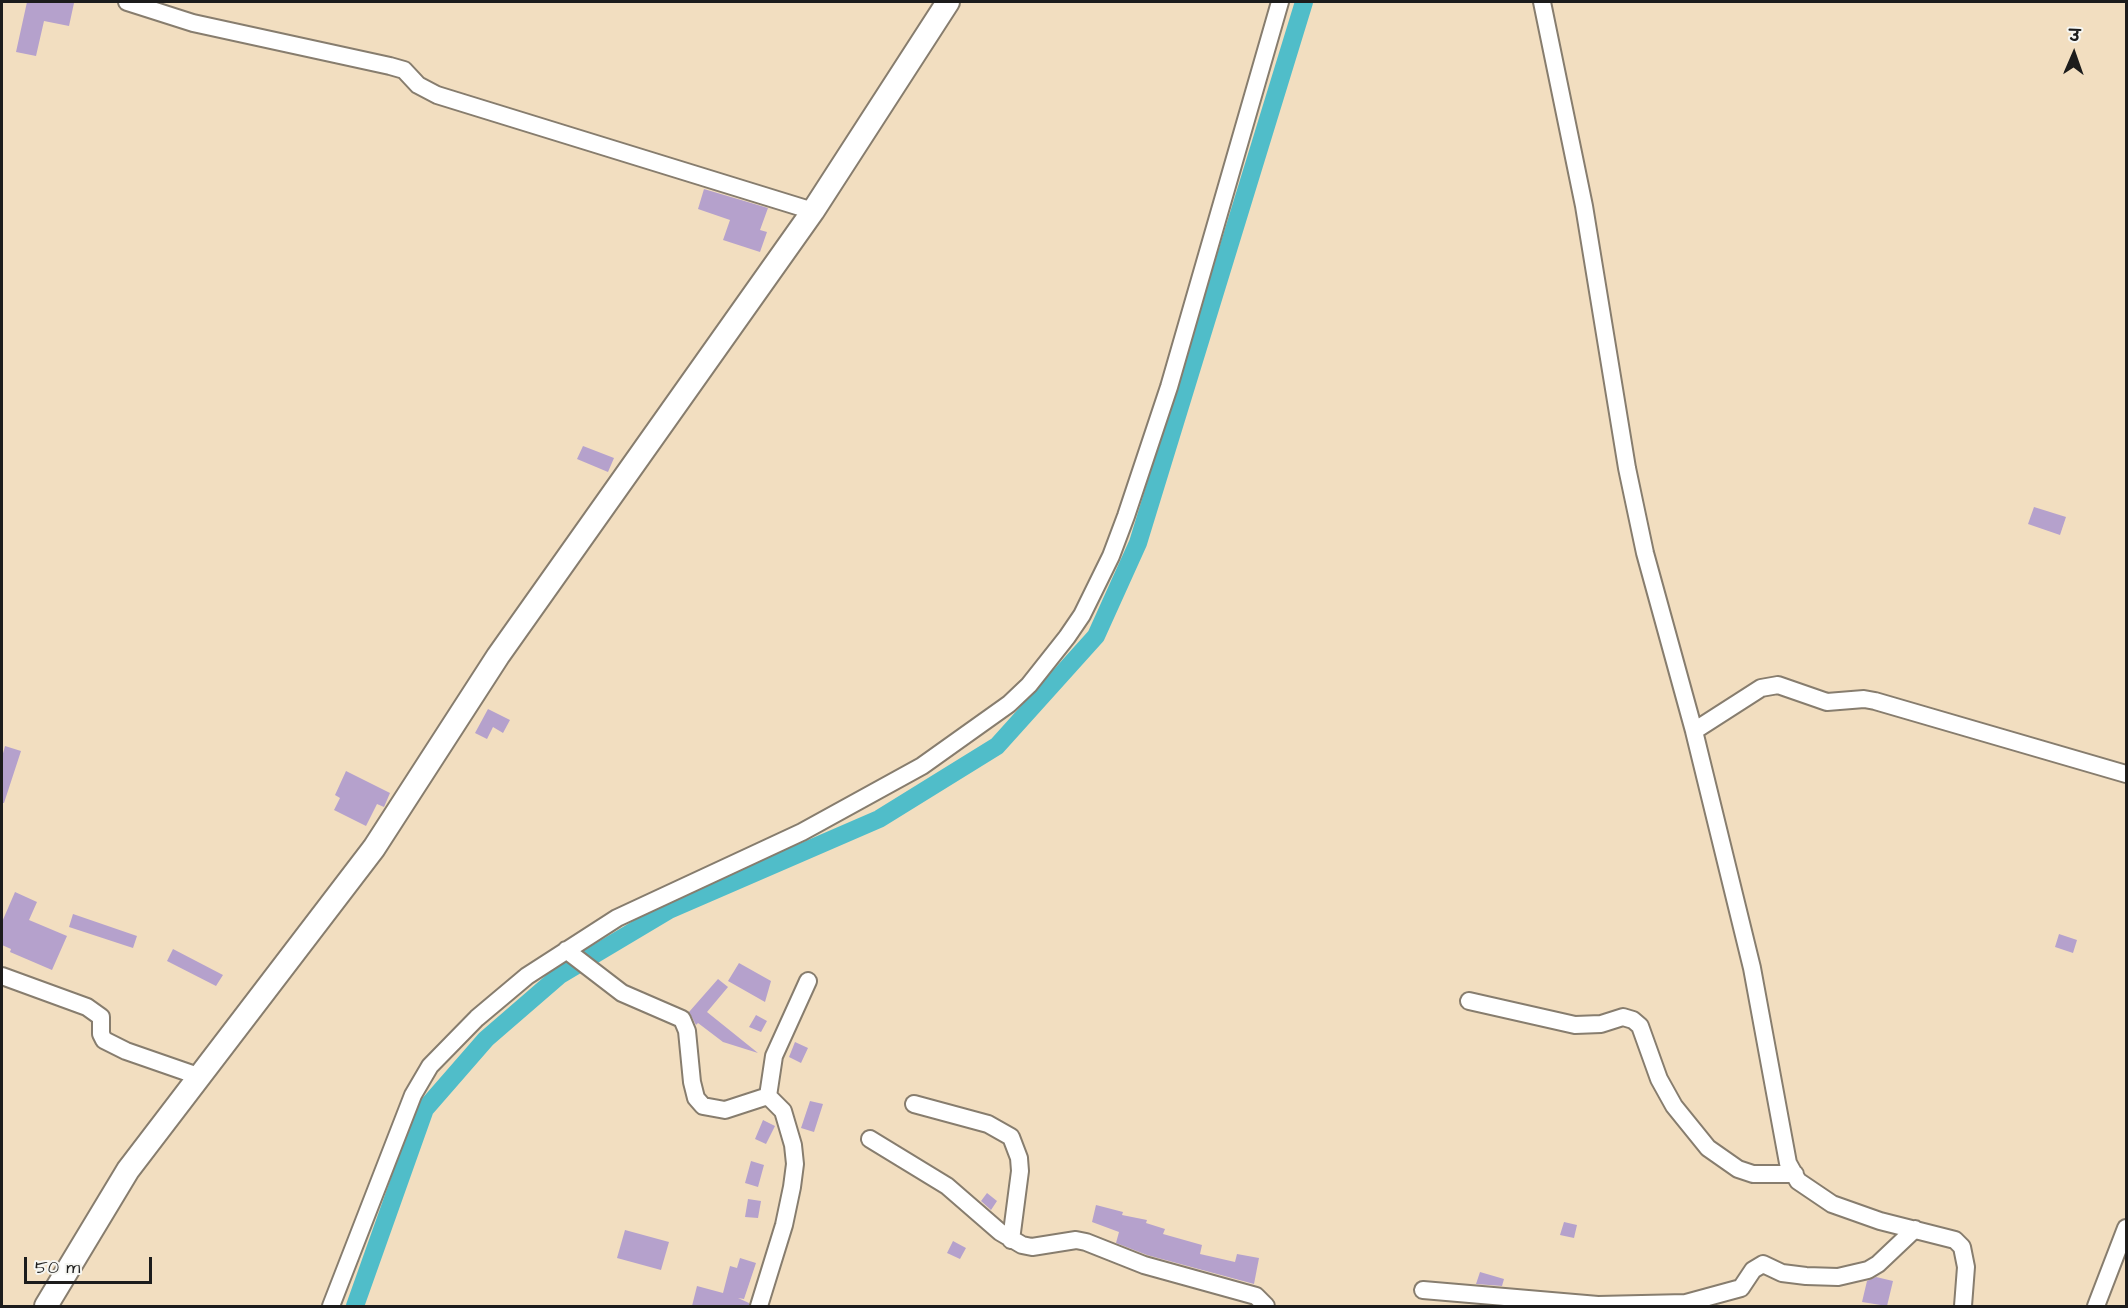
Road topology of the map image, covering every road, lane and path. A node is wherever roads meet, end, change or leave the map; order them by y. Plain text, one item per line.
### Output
1 (127, 2) edge
2 (948, 2) edge
3 (1280, 2) edge
4 (1542, 2) edge
5 (813, 211) junction
6 (1694, 731) junction
7 (2127, 774) edge
8 (570, 951) junction
9 (2, 976) edge
10 (808, 981) dead end
11 (1469, 1001) dead end
12 (198, 1076) junction
13 (768, 1096) junction
14 (914, 1104) dead end
15 (870, 1139) dead end
16 (1795, 1174) junction
17 (2127, 1228) edge
18 (1915, 1229) junction
19 (1011, 1240) junction
20 (1423, 1290) dead end
21 (1530, 1303) edge
22 (46, 1306) edge
23 (331, 1306) edge
24 (759, 1306) edge
25 (1266, 1306) edge
26 (1598, 1306) edge
27 (1963, 1306) edge
28 (2096, 1306) edge

1 - 5 street
2 - 5 street
3 - 8 street
4 - 6 street
5 - 12 street
6 - 7 street
6 - 16 street
8 - 13 street
8 - 23 street
9 - 12 street
10 - 13 street
11 - 16 street
12 - 22 street
13 - 24 street
14 - 19 street
15 - 19 street
16 - 18 street
17 - 28 street
18 - 26 street
18 - 27 street
19 - 25 street
20 - 21 street
21 - 26 street

